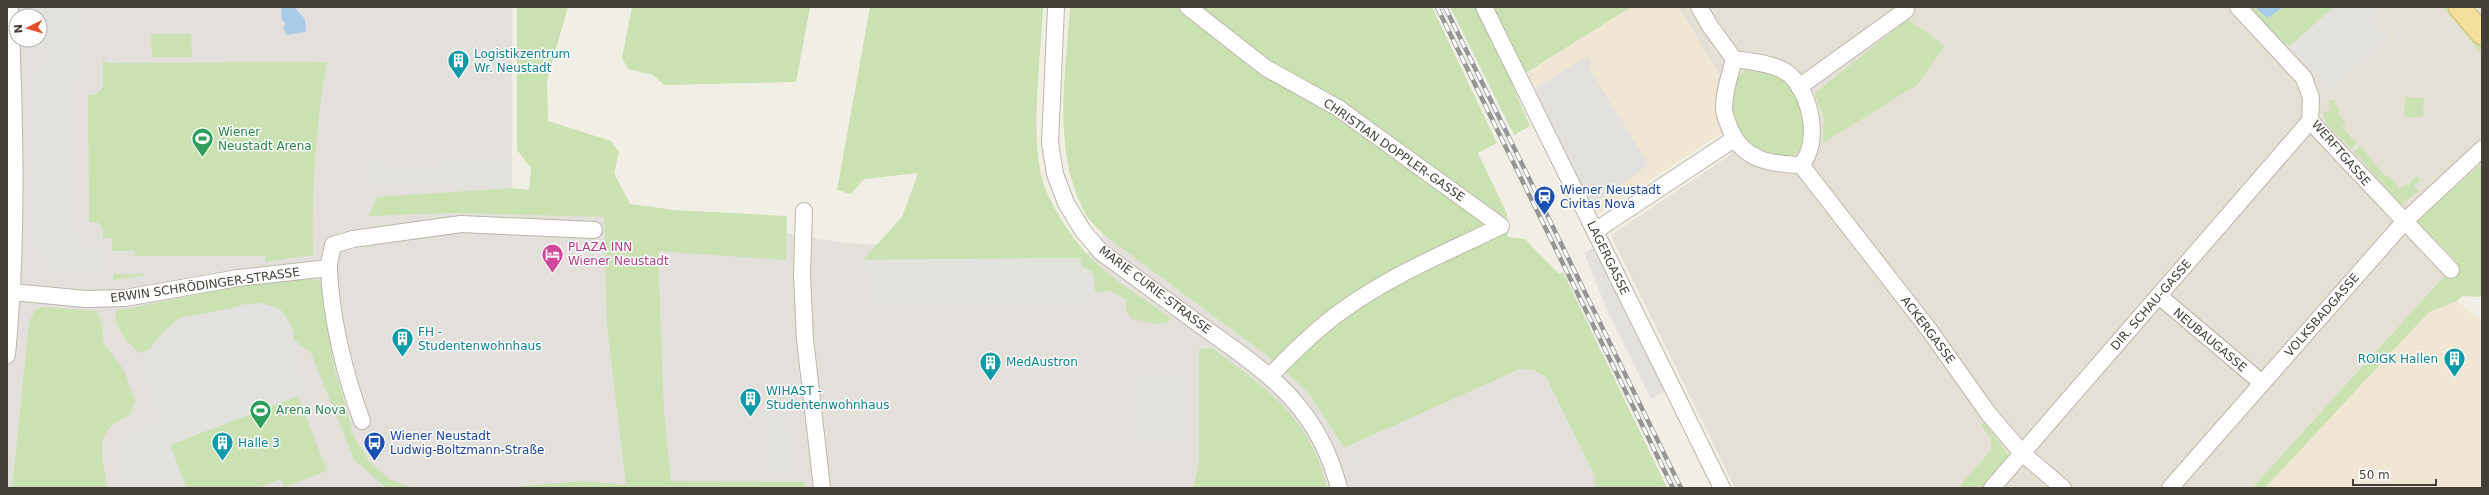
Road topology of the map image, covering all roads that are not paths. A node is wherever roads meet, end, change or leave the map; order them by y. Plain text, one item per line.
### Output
1 (10, 7) edge
2 (1056, 7) edge
3 (1188, 7) edge
4 (1484, 7) edge
5 (1699, 7) edge
6 (2238, 7) edge
7 (2459, 7) edge
8 (1904, 8) edge
9 (2482, 34) edge
10 (1734, 59) junction
11 (1799, 87) junction
12 (2310, 121) junction
13 (1734, 139) junction
14 (2482, 149) edge
15 (1801, 165) junction
16 (804, 211) dead end
17 (2404, 222) junction
18 (594, 230) dead end
19 (1595, 231) junction
20 (329, 268) junction
21 (2451, 270) dead end
22 (12, 292) junction
23 (2159, 296) junction
24 (7, 355) edge
25 (1271, 375) junction
26 (2262, 383) junction
27 (362, 421) dead end
28 (2022, 453) junction
29 (822, 488) edge
30 (1338, 488) edge
31 (1722, 488) edge
32 (1992, 488) edge
33 (2063, 488) edge
34 (2170, 488) edge

1 - 22 street
2 - 25 street, MARIE CURIE-STRASSE
3 - 25 street, CHRISTIAN DOPPLER-GASSE
4 - 19 street, LAGERGASSE
5 - 10 street
6 - 12 street, WERFTGASSE
7 - 9 main road
8 - 11 street
10 - 11 street
10 - 13 street
11 - 15 street
12 - 17 street, WERFTGASSE
12 - 23 street, DIR. SCHAU-GASSE
13 - 15 street
13 - 19 street
14 - 17 street, VOLKSBADGASSE
15 - 28 street, ACKERGASSE
16 - 29 street
17 - 21 street, WERFTGASSE
17 - 26 street, VOLKSBADGASSE
18 - 20 street
19 - 31 street, LAGERGASSE
20 - 22 street, ERWIN SCHRÖDINGER-STRASSE
20 - 27 street
22 - 24 street
23 - 26 street, NEUBAUGASSE
23 - 28 street, DIR. SCHAU-GASSE
25 - 30 street, MARIE CURIE-STRASSE
26 - 34 street, VOLKSBADGASSE
28 - 32 street, DIR. SCHAU-GASSE
28 - 33 street, ACKERGASSE

